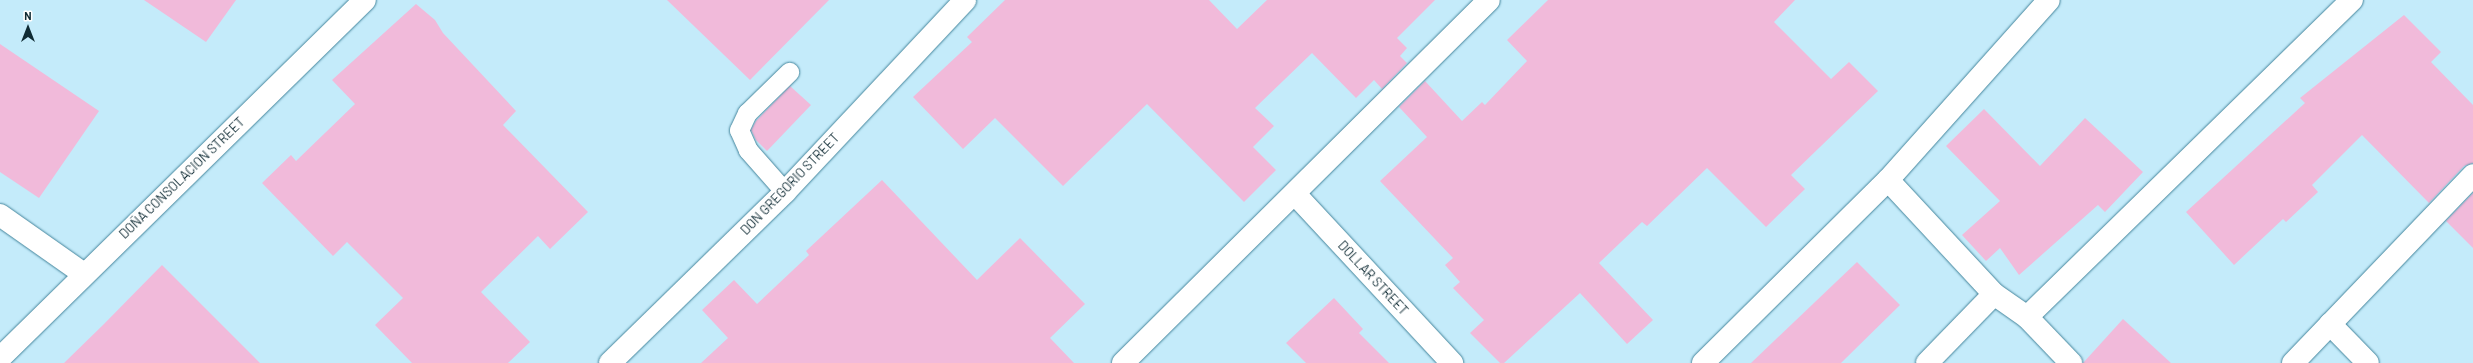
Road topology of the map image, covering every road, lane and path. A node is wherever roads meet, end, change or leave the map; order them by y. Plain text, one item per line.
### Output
1 (365, 0) edge
2 (965, 0) edge
3 (1488, 0) edge
4 (2049, 0) edge
5 (2352, 0) edge
6 (789, 72) dead end
7 (2473, 175) edge
8 (1888, 180) junction
9 (785, 192) junction
10 (1295, 194) junction
11 (0, 215) edge
12 (84, 274) junction
13 (1994, 294) junction
14 (2027, 317) junction
15 (2330, 324) junction
16 (0, 358) edge
17 (610, 363) edge
18 (1123, 363) edge
19 (1452, 363) edge
20 (1703, 363) edge
21 (1927, 363) edge
22 (2071, 363) edge
23 (2293, 363) edge
24 (2368, 363) edge

1 - 12 street, DOÑA CONSOLACION STREET
2 - 9 street, DON GREGORIO STREET
3 - 10 street
4 - 8 street
5 - 14 street
6 - 9 lane
7 - 15 street
8 - 13 street
8 - 20 street
9 - 17 street, DON GREGORIO STREET
10 - 18 street
10 - 19 street, DOLLAR STREET
11 - 12 street
12 - 16 street, DOÑA CONSOLACION STREET
13 - 14 street
13 - 21 street
14 - 22 street
15 - 23 street
15 - 24 street

